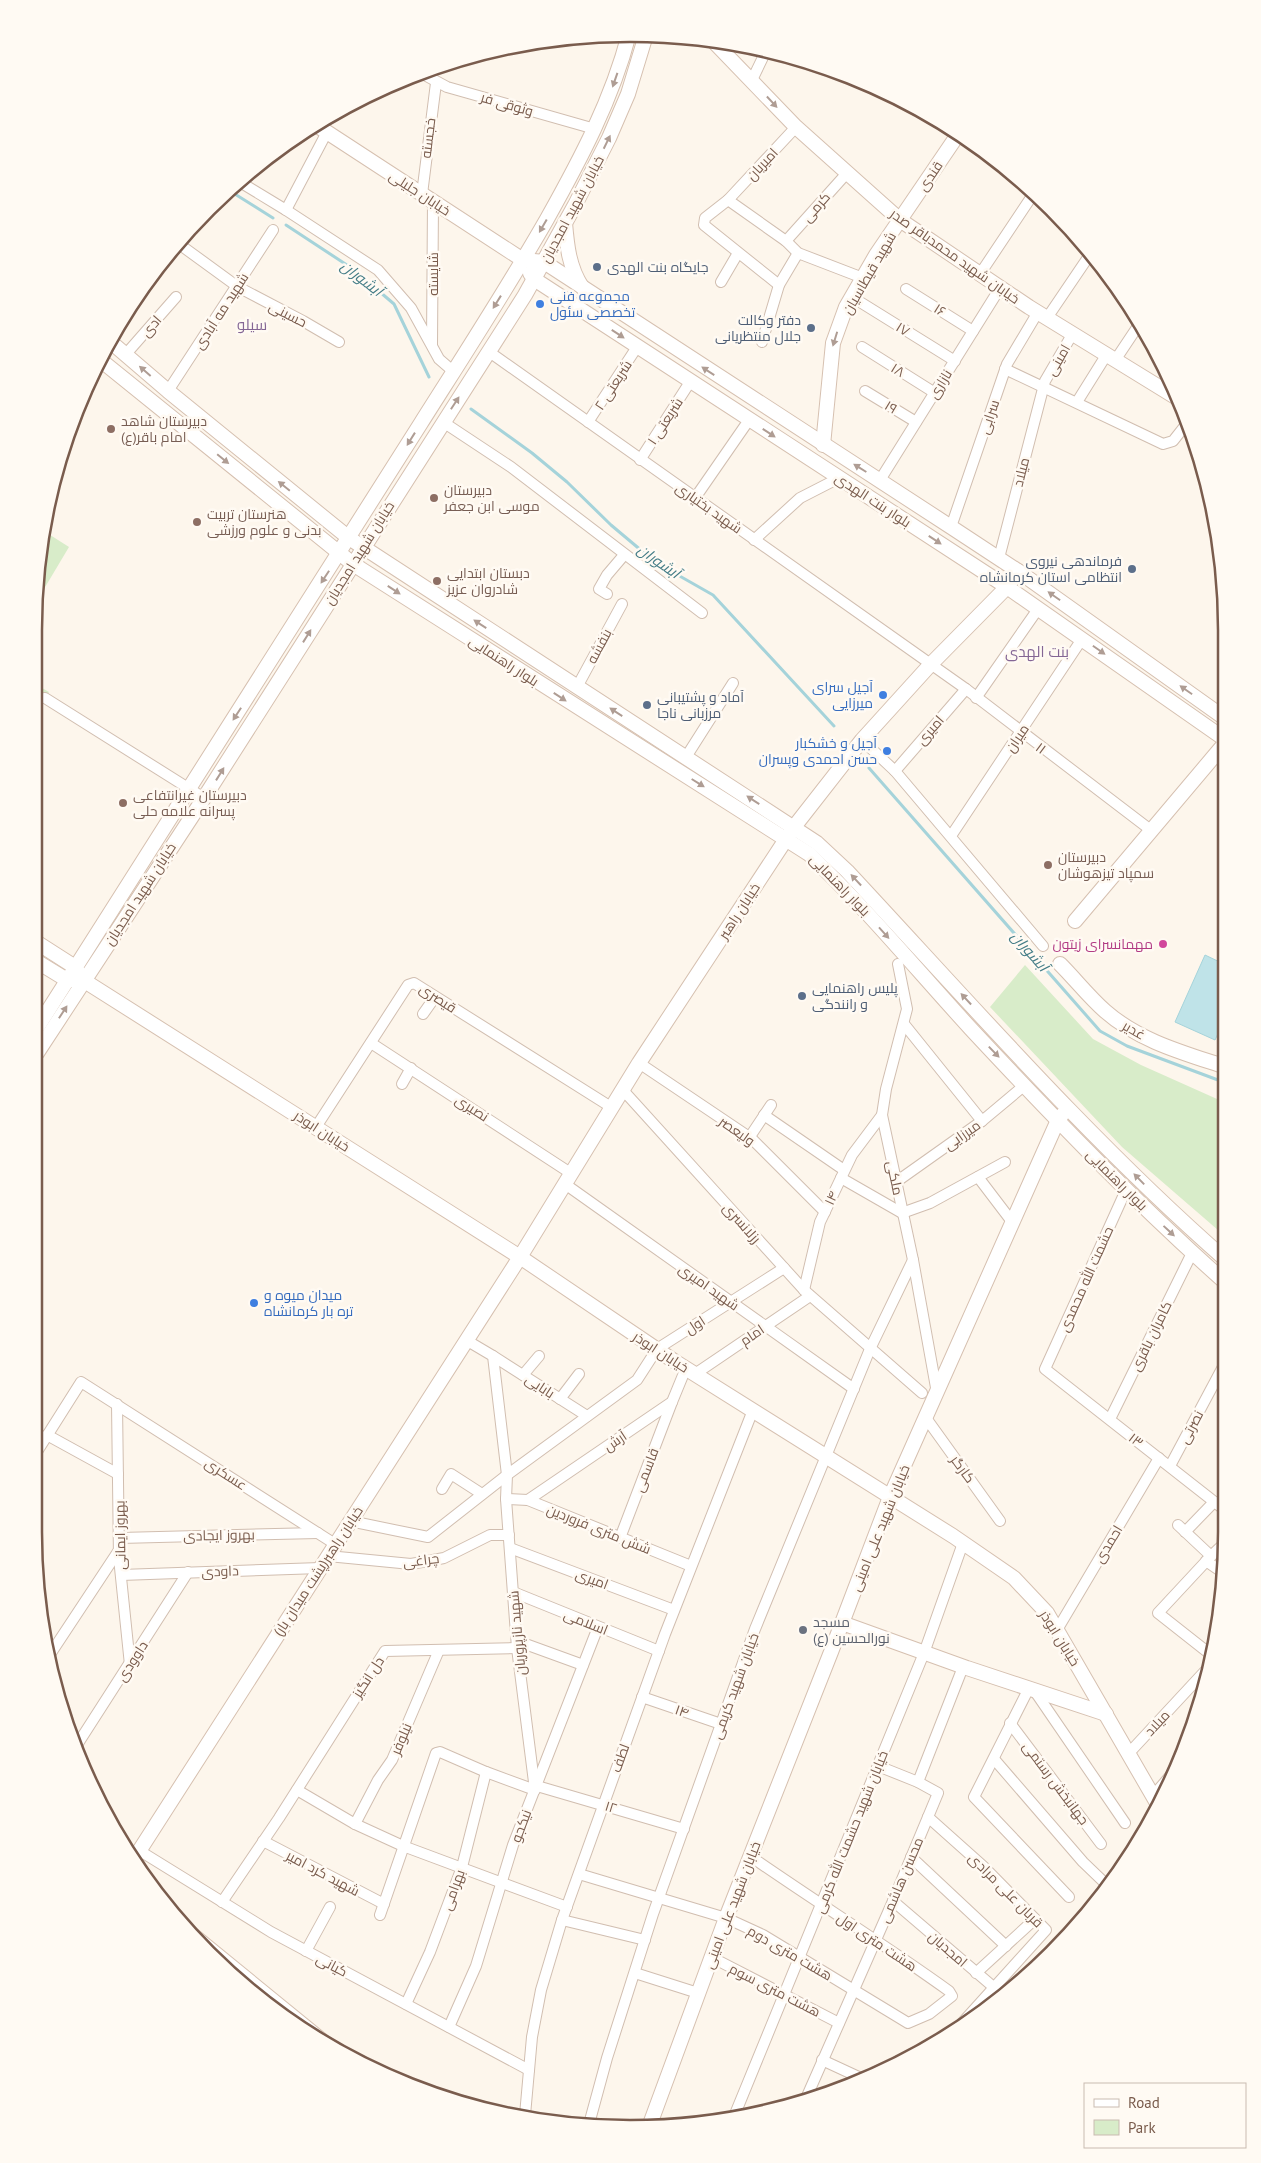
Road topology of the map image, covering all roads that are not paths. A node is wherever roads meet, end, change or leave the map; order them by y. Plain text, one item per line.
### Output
1 (626, 42) edge
2 (644, 43) edge
3 (722, 50) edge
4 (763, 58) edge
5 (429, 78) edge
6 (752, 80) junction
7 (436, 83) junction
8 (796, 127) junction
9 (595, 129) junction
10 (323, 130) edge
11 (321, 131) edge
12 (955, 141) edge
13 (846, 173) junction
14 (246, 186) edge
15 (428, 198) junction
16 (1030, 199) edge
17 (728, 200) junction
18 (286, 210) junction
19 (900, 220) junction
20 (565, 223) junction
21 (274, 230) dead end
22 (786, 241) junction
23 (185, 247) edge
24 (738, 253) junction
25 (798, 253) junction
26 (523, 260) junction
27 (1086, 260) edge
28 (544, 262) junction
29 (980, 274) junction
30 (863, 278) junction
31 (534, 279) junction
32 (721, 282) dead end
33 (779, 285) junction
34 (238, 287) junction
35 (1000, 288) junction
36 (906, 289) dead end
37 (584, 290) junction
38 (176, 297) dead end
39 (852, 297) junction
40 (1042, 315) junction
41 (1135, 329) edge
42 (974, 331) junction
43 (1073, 333) junction
44 (339, 342) dead end
45 (762, 342) dead end
46 (116, 346) edge
47 (432, 347) junction
48 (638, 347) junction
49 (862, 347) dead end
50 (488, 351) junction
51 (126, 354) junction
52 (1112, 356) junction
53 (954, 361) junction
54 (106, 364) edge
55 (1005, 369) junction
56 (454, 372) junction
57 (690, 382) junction
58 (725, 382) junction
59 (1043, 386) junction
60 (168, 391) junction
61 (865, 391) dead end
62 (1168, 392) edge
63 (935, 393) junction
64 (715, 398) junction
65 (1077, 402) junction
66 (749, 420) junction
67 (442, 422) junction
68 (588, 422) junction
69 (916, 422) junction
70 (1183, 429) edge
71 (823, 445) junction
72 (640, 460) junction
73 (839, 478) junction
74 (880, 480) junction
75 (695, 498) junction
76 (951, 526) junction
77 (349, 538) junction
78 (754, 540) junction
79 (363, 548) junction
80 (339, 554) junction
81 (624, 555) junction
82 (999, 558) junction
83 (353, 564) junction
84 (1018, 571) junction
85 (1007, 587) junction
86 (607, 594) dead end
87 (622, 604) dead end
88 (1038, 609) junction
89 (702, 613) dead end
90 (1082, 638) junction
91 (930, 665) junction
92 (733, 683) dead end
93 (577, 687) junction
94 (966, 689) junction
95 (45, 698) dead end
96 (976, 698) junction
97 (1218, 712) edge
98 (1021, 732) junction
99 (1218, 735) edge
100 (862, 740) junction
101 (1218, 751) edge
102 (686, 757) junction
103 (895, 771) junction
104 (190, 789) junction
105 (204, 798) junction
106 (1152, 832) junction
107 (790, 833) junction
108 (951, 836) junction
109 (1075, 921) dead end
110 (42, 946) edge
111 (1043, 946) dead end
112 (898, 964) dead end
113 (1060, 964) dead end
114 (42, 965) edge
115 (75, 967) junction
116 (67, 980) junction
117 (84, 980) junction
118 (434, 996) junction
119 (423, 1014) dead end
120 (42, 1020) edge
121 (904, 1024) junction
122 (371, 1043) junction
123 (42, 1045) edge
124 (639, 1062) junction
125 (1218, 1064) edge
126 (411, 1068) junction
127 (402, 1084) dead end
128 (1025, 1085) junction
129 (622, 1088) junction
130 (771, 1105) dead end
131 (612, 1107) junction
132 (1069, 1107) junction
133 (882, 1115) junction
134 (764, 1116) junction
135 (1058, 1120) junction
136 (982, 1121) junction
137 (316, 1127) junction
138 (749, 1138) junction
139 (1005, 1162) dead end
140 (842, 1174) junction
141 (978, 1177) junction
142 (568, 1179) junction
143 (896, 1182) junction
144 (1126, 1190) junction
145 (825, 1212) junction
146 (902, 1213) junction
147 (1013, 1223) junction
148 (1192, 1253) junction
149 (1218, 1253) edge
150 (520, 1257) junction
151 (913, 1260) junction
152 (784, 1268) junction
153 (1218, 1276) edge
154 (503, 1283) joint
155 (807, 1293) junction
156 (731, 1302) junction
157 (765, 1326) junction
158 (466, 1340) junction
159 (657, 1349) junction
160 (870, 1349) junction
161 (494, 1356) junction
162 (539, 1356) dead end
163 (1045, 1369) joint
164 (690, 1371) junction
165 (579, 1374) dead end
166 (523, 1375) junction
167 (1218, 1377) edge
168 (854, 1389) junction
169 (922, 1393) dead end
170 (937, 1394) junction
171 (560, 1399) junction
172 (672, 1402) junction
173 (117, 1404) junction
174 (753, 1410) junction
175 (587, 1416) junction
176 (926, 1418) junction
177 (1110, 1419) junction
178 (47, 1435) junction
179 (42, 1443) edge
180 (827, 1457) junction
181 (1159, 1458) junction
182 (1170, 1466) junction
183 (118, 1474) junction
184 (507, 1475) junction
185 (442, 1489) dead end
186 (482, 1494) junction
187 (890, 1496) junction
188 (506, 1499) junction
189 (528, 1500) junction
190 (1214, 1502) junction
191 (1218, 1505) edge
192 (350, 1521) junction
193 (1000, 1521) dead end
194 (318, 1533) junction
195 (509, 1535) junction
196 (620, 1538) junction
197 (963, 1543) junction
198 (120, 1544) junction
199 (510, 1548) junction
200 (331, 1550) junction
201 (1218, 1550) edge
202 (1209, 1559) junction
203 (691, 1566) junction
204 (1217, 1566) edge
205 (320, 1568) junction
206 (188, 1572) junction
207 (121, 1575) junction
208 (513, 1592) junction
209 (674, 1610) junction
210 (842, 1623) junction
211 (598, 1627) junction
212 (1057, 1630) junction
213 (517, 1644) junction
214 (54, 1648) edge
215 (438, 1650) junction
216 (659, 1651) junction
217 (1206, 1651) edge
218 (924, 1653) junction
219 (130, 1665) junction
220 (583, 1665) junction
221 (963, 1667) junction
222 (1200, 1676) edge
223 (1032, 1689) junction
224 (642, 1697) junction
225 (1106, 1714) junction
226 (1010, 1723) junction
227 (721, 1724) junction
228 (80, 1740) edge
229 (1129, 1753) junction
230 (994, 1759) junction
231 (878, 1766) junction
232 (486, 1772) junction
233 (918, 1782) junction
234 (536, 1788) junction
235 (297, 1790) junction
236 (1155, 1800) edge
237 (604, 1805) junction
238 (928, 1817) junction
239 (1125, 1823) dead end
240 (355, 1824) junction
241 (684, 1829) junction
242 (263, 1841) junction
243 (1101, 1844) dead end
244 (403, 1846) junction
245 (138, 1853) edge
246 (750, 1856) junction
247 (141, 1857) edge
248 (911, 1857) junction
249 (462, 1867) junction
250 (579, 1874) junction
251 (1103, 1881) edge
252 (502, 1882) junction
253 (1069, 1897) dead end
254 (659, 1898) junction
255 (893, 1901) junction
256 (222, 1902) junction
257 (384, 1904) junction
258 (820, 1905) junction
259 (330, 1907) dead end
260 (567, 1907) junction
261 (380, 1915) dead end
262 (726, 1918) junction
263 (1035, 1919) junction
264 (562, 1920) junction
265 (875, 1938) junction
266 (645, 1940) junction
267 (1006, 1946) junction
268 (306, 1951) junction
269 (711, 1957) junction
270 (799, 1957) junction
271 (635, 1973) junction
272 (976, 1973) junction
273 (993, 1987) junction
274 (853, 1990) junction
275 (998, 1991) edge
276 (698, 1993) junction
277 (784, 1995) junction
278 (952, 1996) joint
279 (406, 2004) junction
280 (974, 2009) edge
281 (839, 2022) junction
282 (449, 2027) junction
283 (822, 2060) junction
284 (529, 2070) junction
285 (856, 2076) edge
286 (810, 2092) edge
287 (525, 2110) edge
288 (737, 2110) edge
289 (590, 2119) edge
290 (652, 2119) edge

1 -> 9 main road, خیابان شهید امجدیان
20 -> 2 main road, خیابان شهید امجدیان
3 - 6 main road, خیابان شهید محمدباقر صدر
4 - 6 street
5 - 7 street, وثوقی فر
6 -> 8 main road, خیابان شهید محمدباقر صدر
7 - 9 street, وثوقی فر
7 - 15 street, خجسته
8 - 13 main road, خیابان شهید محمدباقر صدر
8 - 17 street, امیریان
9 -> 26 main road, خیابان شهید امجدیان
10 - 15 main road, خیابان جلیلی
11 - 18 street
12 - 19 main road, قندی
13 - 19 main road, خیابان شهید محمدباقر صدر
13 - 22 street, کرمی
14 - 18 street
15 - 26 main road, خیابان جلیلی
15 - 47 street, شایسته
16 - 29 street
17 - 22 street
17 - 24 street, امیریان
18 - 47 street
19 - 29 main road, خیابان شهید محمدباقر صدر
19 - 30 main road, شهید قیطاسیان
20 - 28 main road, خیابان شهید امجدیان
20 - 37 main road
21 - 34 street, شهید مه آبادی
22 - 25 street
23 - 34 street, حسینی
24 - 32 street
24 - 33 street
25 - 30 street
25 - 33 street
26 - 28 main road
26 - 31 main road, بلوار بنت الهدی
26 -> 56 main road, خیابان شهید امجدیان
27 - 40 street, سرابی
28 - 31 main road, خیابان شهید امجدیان
28 - 37 main road, بلوار بنت الهدی
29 - 35 main road, خیابان شهید محمدباقر صدر
30 - 39 main road, شهید قیطاسیان
31 -> 48 main road, بلوار بنت الهدی
31 - 50 main road, خیابان شهید امجدیان
33 - 45 street
34 - 44 street, حسینی
34 - 60 street, شهید مه آبادی
35 - 40 main road, خیابان شهید محمدباقر صدر
35 - 42 street, نازاری
36 - 42 street, ۱۶
58 -> 37 main road, بلوار بنت الهدی
38 - 51 street, ادی
39 - 53 street, ۱۷
39 -> 71 main road, شهید قیطاسیان
40 - 43 main road, خیابان شهید محمدباقر صدر
40 - 55 street, سرابی
41 - 52 street
42 - 53 street, نازاری
43 - 52 main road, خیابان شهید محمدباقر صدر
43 - 59 street, امینی
46 - 51 main road, بلوار راهنمایی
47 - 56 street
48 - 57 main road, بلوار بنت الهدی
48 - 68 street, شریعتی ۲
49 - 63 street, ۱۸
67 -> 50 main road, خیابان شهید امجدیان
50 - 68 street, شهید بختیاری
60 -> 51 main road, بلوار راهنمایی
52 - 62 main road, خیابان شهید محمدباقر صدر
52 - 65 street
53 - 63 street, نازاری
54 -> 80 main road, بلوار راهنمایی
55 - 59 street
55 - 76 street, سرابی
56 -> 77 main road, خیابان شهید امجدیان
57 - 64 main road, بلوار بنت الهدی
57 - 72 street, شریعتی ۱
58 - 64 main road
58 - 71 main road, بلوار بنت الهدی
59 - 65 street
59 - 82 street, میلاد
77 -> 60 main road, بلوار راهنمایی
61 - 69 street, ۱۹
63 - 69 street, نازاری
64 - 66 main road, بلوار بنت الهدی
65 - 70 street
66 -> 73 main road, بلوار بنت الهدی
66 - 75 street
67 - 79 main road, خیابان شهید امجدیان
67 - 81 street
68 - 72 street, شهید بختیاری
69 - 74 street, نازاری
74 -> 71 main road, بلوار بنت الهدی
72 - 75 street, شهید بختیاری
73 - 78 street
73 -> 85 main road, بلوار بنت الهدی
74 - 76 main road, بلوار بنت الهدی
75 - 78 street, شهید بختیاری
76 - 82 main road, بلوار بنت الهدی
77 - 79 main road, بلوار راهنمایی
77 - 80 main road, خیابان شهید امجدیان
78 - 91 street, شهید بختیاری
79 - 83 main road, خیابان شهید امجدیان
93 -> 79 main road, بلوار راهنمایی
80 - 83 main road, بلوار راهنمایی
80 -> 104 main road, خیابان شهید امجدیان
81 - 86 street
81 - 89 street
82 - 84 main road, بلوار بنت الهدی
105 -> 83 main road, خیابان شهید امجدیان
83 -> 107 main road, بلوار راهنمایی
84 - 85 main road, خیابان راهبر
97 -> 84 main road, بلوار بنت الهدی
85 - 88 main road, بلوار بنت الهدی
85 - 91 main road, خیابان راهبر
87 - 93 street, بنفشه
88 - 90 main road, بلوار بنت الهدی
88 - 96 street
90 - 98 street, میران
90 -> 99 main road, بلوار بنت الهدی
91 - 94 street, ۱۱
91 - 100 main road, خیابان راهبر
92 - 102 street
102 -> 93 main road, بلوار راهنمایی
94 - 96 street, ۱۱
94 - 103 street, امیری
95 - 104 street
96 - 98 street, ۱۱
98 - 106 street, ۱۱
98 - 108 street, میران
100 - 103 street
100 - 107 main road, خیابان راهبر
101 - 106 main road
107 -> 102 main road, بلوار راهنمایی
103 - 108 street
104 - 105 street
104 - 115 main road, خیابان شهید امجدیان
105 - 117 main road, خیابان شهید امجدیان
106 - 109 main road
107 - 124 main road, خیابان راهبر
107 -> 128 main road, بلوار راهنمایی
132 -> 107 main road, بلوار راهنمایی
108 - 111 street
110 - 115 main road
112 - 121 street, ملکی
113 - 125 main road, غدیر
114 - 116 main road
115 - 116 main road, خیابان شهید امجدیان
115 - 117 main road
116 - 117 main road
116 - 120 main road, خیابان شهید امجدیان
123 -> 117 main road, خیابان شهید امجدیان
117 - 137 main road, خیابان ابوذر
118 - 119 street
118 - 122 street, قیصری
118 - 131 street, قیصری
121 - 133 street, ملکی
121 - 136 street
122 - 126 street, نصیری
122 - 137 street, قیصری
124 - 129 main road, خیابان راهبر
124 - 138 street, ولیعصر
126 - 127 street
126 - 142 street, نصیری
128 - 135 main road, بلوار راهنمایی
128 - 136 street, میرزایی
129 - 131 main road, خیابان راهبر
129 - 152 street, رزلانسری
130 - 134 street
131 - 142 main road, خیابان راهبر
132 - 135 main road, خیابان شهید علی امینی
149 -> 132 main road, بلوار راهنمایی
133 - 140 street, ۱۴
133 - 143 street, ملکی
134 - 138 street
134 - 140 street
135 - 144 main road, بلوار راهنمایی
135 - 147 main road, خیابان شهید علی امینی
136 - 143 street, میرزایی
137 - 150 main road, خیابان ابوذر
138 - 145 street, ولیعصر
139 - 141 street
140 - 145 street, ۱۴
140 - 146 street
141 - 146 street
141 - 147 street
142 - 150 main road, خیابان راهبر
142 - 156 street, شهید امیری
143 - 146 street, ملکی
144 -> 148 main road, بلوار راهنمایی
144 - 163 street, حشمت الله محمدی
145 - 155 street, ۱۴
146 - 151 street, ملکی
147 - 170 main road, خیابان شهید علی امینی
148 - 153 main road, بلوار راهنمایی
148 - 177 street, کامران باقری
150 - 154 main road, خیابان راهبر
150 - 159 main road, خیابان ابوذر
151 - 160 street, خیابان شهید کریمی
151 - 170 street, ملکی
152 - 155 street, رزلانسری
152 - 156 street, اول
154 - 158 main road, خیابان راهبر(پشت میدان بار)
155 - 157 street, امام
155 - 160 street, رزلانسری
156 - 157 street, شهید امیری
156 - 159 street, اول
157 - 164 street, امام
157 - 168 street, شهید امیری
158 - 161 street
158 - 192 main road, خیابان راهبر(پشت میدان بار)
159 - 164 main road, خیابان ابوذر
159 - 175 street
160 - 168 street, خیابان شهید کریمی
160 - 169 street, رزلانسری
161 - 166 street, بابایی
161 - 184 street, شهید نازپروریان
162 - 166 street
163 - 177 street, ۱۳
164 - 172 street
164 - 174 main road, خیابان ابوذر
165 - 171 street
166 - 171 street, بابایی
167 - 182 street, نصرتی
168 - 180 street, خیابان شهید کریمی
170 - 176 main road, خیابان شهید علی امینی
171 - 175 street, بابایی
172 - 189 street, آرش
172 - 196 street, قاسمی
173 - 178 street, عسکری
173 - 183 street, بهروز ایمانی
173 - 194 street, عسکری
174 - 180 main road, خیابان ابوذر
174 - 203 street, لطف
175 - 184 street
176 - 187 main road, خیابان شهید علی امینی
176 - 193 street, کارگر
177 - 181 street, ۱۳
178 - 179 street
178 - 183 street
180 - 187 main road, خیابان ابوذر
180 - 227 street, خیابان شهید کریمی
181 - 182 street, ۱۳
181 - 212 street, احمدی
182 - 190 street, ۱۳
183 - 198 street, بهروز ایمانی
184 - 186 street
184 - 188 street, شهید نازپروریان
185 - 186 street
186 - 192 street
187 - 197 main road, خیابان ابوذر
187 - 210 main road, خیابان شهید علی امینی
188 - 189 street, شش متری فروردین
188 - 195 street, شهید نازپروریان
189 - 196 street, شش متری فروردین
190 - 191 street, ۱۳
190 - 202 street
192 - 200 main road, خیابان راهبر(پشت میدان بار)
194 - 198 street, بهروز ایجادی
194 - 200 street, عسکری
195 - 199 street, شهید نازپروریان
195 - 200 street, چراغی
196 - 203 street, شش متری فروردین
197 - 212 main road, خیابان ابوذر
197 - 218 street, خیابان شهید حشمت الله کرمی
198 - 207 street, بهروز ایمانی
198 - 214 street
199 - 208 street, شهید نازپروریان
199 - 209 street, امیری
200 - 205 main road, خیابان راهبر(پشت میدان بار)
201 - 202 street
202 - 204 street
202 - 217 street
203 - 209 street, لطف
205 - 206 street, داودی
205 - 245 main road, خیابان راهبر(پشت میدان بار)
206 - 207 street, داودی
206 - 219 street, داوودی
207 - 219 street, بهروز ایمانی
208 - 211 street, اسلامی
208 - 213 street, شهید نازپروریان
209 - 216 street, لطف
210 - 218 main road
210 - 246 main road, خیابان شهید علی امینی
211 - 216 street, اسلامی
211 - 220 street, نیکجو
212 - 225 main road, خیابان ابوذر
213 - 215 street, دل انگیز
213 - 220 street
213 - 234 street, شهید نازپروریان
215 - 235 street, دل انگیز
215 - 240 street, نیلوفر
216 - 224 street, لطف
218 - 221 main road
218 - 231 street, خیابان شهید حشمت الله کرمی
219 - 228 street, داوودی
220 - 234 street, نیکجو
221 - 223 main road
221 - 233 street
222 - 229 street, میلاد
223 - 225 main road
223 - 226 street
223 - 239 street
224 - 227 street, ۱۴
224 - 237 street, لطف
225 - 229 main road, خیابان ابوذر
226 - 230 street
226 - 243 street, جهانبخش رستمی
227 - 241 street, خیابان شهید کریمی
229 - 236 main road, خیابان ابوذر
230 - 251 street
230 - 253 street
231 - 233 street
231 - 258 street, خیابان شهید حشمت الله کرمی
232 - 234 street
232 - 244 street
232 - 249 street, بهرامی
233 - 238 street, محسن هاشمی
234 - 237 street, ۱۲
234 - 252 street, نیکجو
235 - 240 street
235 - 242 street, دل انگیز
237 - 241 street, ۱۲
237 - 250 street, لطف
238 - 248 street, محسن هاشمی
238 - 263 street, قربان علی مرادی
240 - 244 street
241 - 254 street, خیابان شهید کریمی
242 - 256 street, دل انگیز
242 - 257 street, شهید کرد امیر
244 - 249 street
244 - 257 street
246 - 258 street, هشت متری اول
246 - 262 main road, خیابان شهید علی امینی
247 - 256 street, کیانی
248 - 255 street, محسن هاشمی
248 - 267 street
249 - 252 street
249 - 279 street, بهرامی
250 - 254 street, هشت متری دوم
250 - 260 street, لطف
252 - 260 street
252 - 282 street, نیکجو
254 - 262 street, هشت متری دوم
254 - 266 street, خیابان شهید کریمی
255 - 265 street, محسن هاشمی
255 - 272 street, امجدیان
256 - 268 street, کیانی
257 - 261 street
258 - 265 street, هشت متری اول
258 - 270 street, خیابان شهید حشمت الله کرمی
259 - 268 street
260 - 264 street, لطف
262 - 269 main road, خیابان شهید علی امینی
262 - 270 street, هشت متری دوم
263 - 267 street
263 - 273 street, قربان علی مرادی
264 - 266 street
264 - 284 street, لطف
265 - 274 street, محسن هاشمی
265 - 278 street, هشت متری اول
266 - 271 street, خیابان شهید کریمی
267 - 272 street
268 - 279 street, کیانی
269 - 276 main road, خیابان شهید علی امینی
269 - 277 street, هشت متری سوم
270 - 274 street, هشت متری دوم
270 - 277 street, خیابان شهید حشمت الله کرمی
271 - 276 street
271 - 289 street, خیابان شهید کریمی
272 - 273 street, امجدیان
273 - 275 street, امجدیان
273 - 280 street, قربان علی مرادی
274 - 278 street, هشت متری دوم
274 - 281 street, محسن هاشمی
276 - 290 main road, خیابان شهید علی امینی
277 - 281 street, هشت متری سوم
277 - 288 street, خیابان شهید حشمت الله کرمی
279 - 282 street, کیانی
281 - 283 street, محسن هاشمی
282 - 284 street, کیانی
283 - 285 street
283 - 286 street, محسن هاشمی
284 - 287 street, لطف

